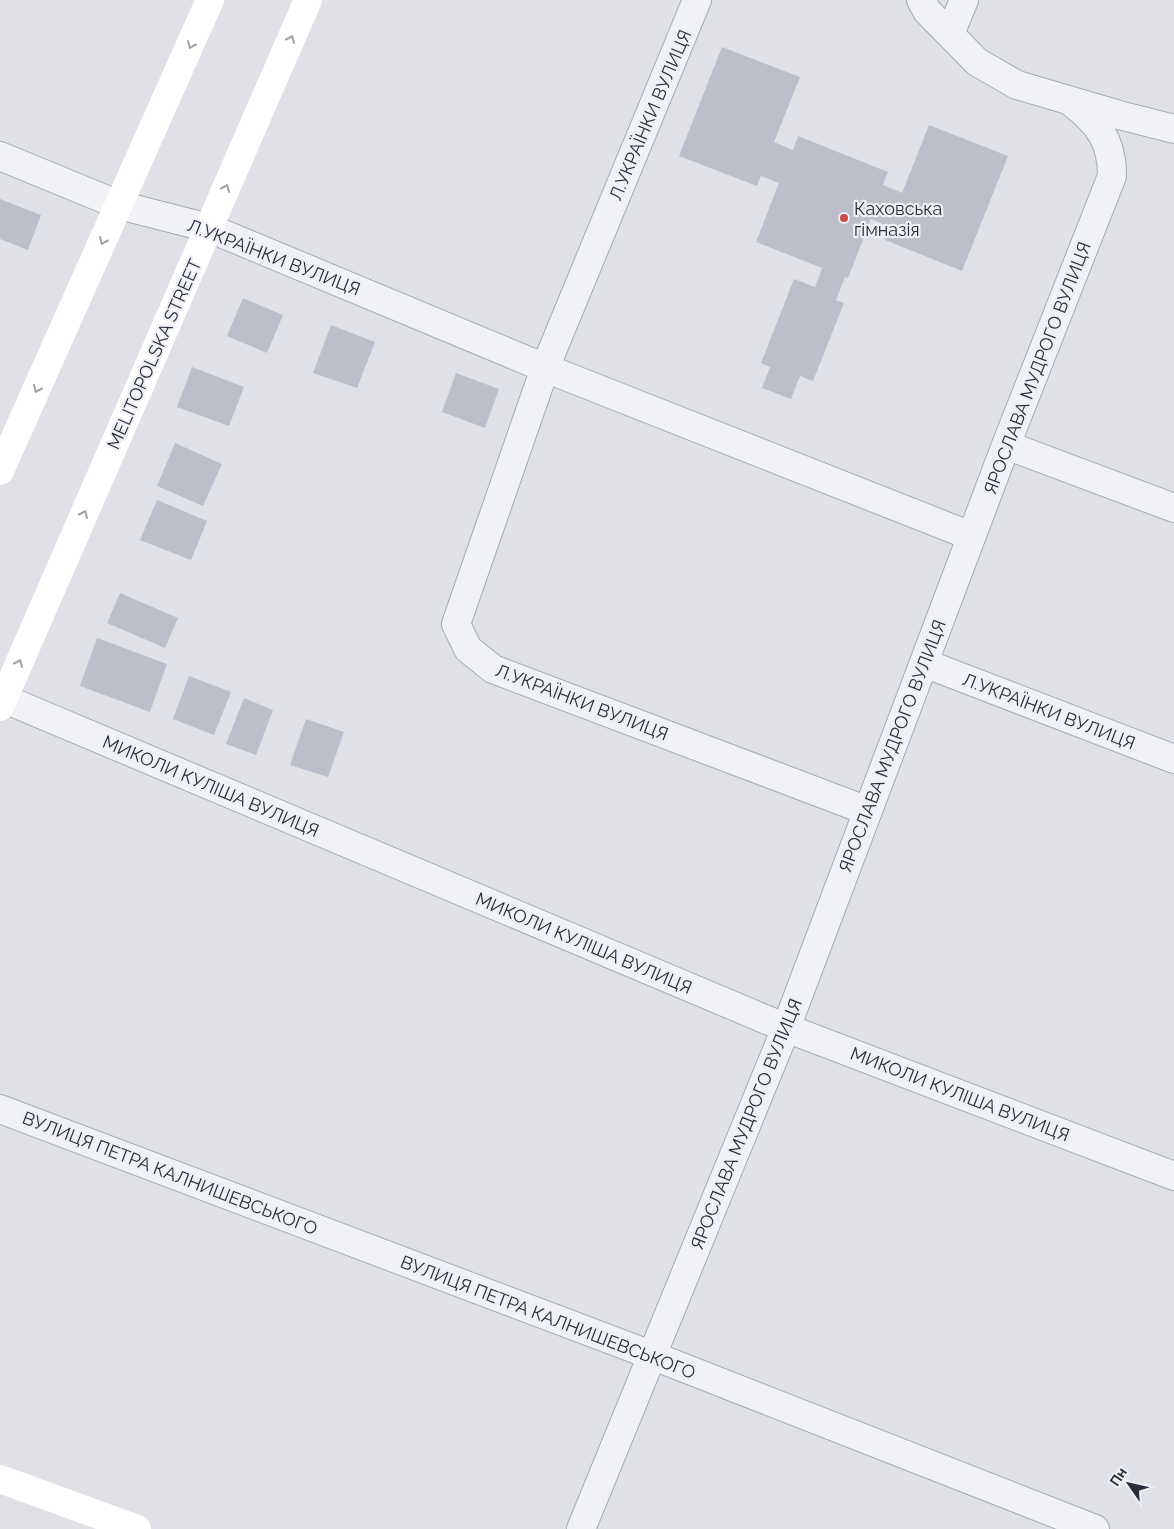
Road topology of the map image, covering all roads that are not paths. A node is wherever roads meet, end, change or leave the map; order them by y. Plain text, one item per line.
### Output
1 (210, 0) edge
2 (308, 0) edge
3 (697, 0) edge
4 (921, 0) edge
5 (964, 0) edge
6 (950, 34) junction
7 (1071, 102) junction
8 (1174, 129) edge
9 (0, 156) edge
10 (119, 205) junction
11 (209, 228) junction
12 (545, 368) junction
13 (1006, 445) junction
14 (0, 471) edge
15 (1174, 508) edge
16 (971, 536) junction
17 (924, 663) junction
18 (1, 701) edge
19 (1174, 759) edge
20 (868, 811) junction
21 (786, 1028) junction
22 (0, 1109) edge
23 (1174, 1176) edge
24 (652, 1355) junction
25 (0, 1479) edge
26 (137, 1529) edge
27 (581, 1529) edge
28 (1094, 1529) edge

1 -> 10 street
11 -> 2 street, MELITOPOLSKA STREET
3 - 12 street, Л.УКРАЇНКИ ВУЛИЦЯ
4 - 6 street, ЯРОСЛАВА МУДРОГО ВУЛИЦЯ
5 - 6 street
6 - 7 street, ЯРОСЛАВА МУДРОГО ВУЛИЦЯ
7 - 8 street
7 - 13 street, ЯРОСЛАВА МУДРОГО ВУЛИЦЯ
9 - 10 street, Л.УКРАЇНКИ ВУЛИЦЯ
10 - 11 street, Л.УКРАЇНКИ ВУЛИЦЯ
10 -> 14 street
11 - 12 street, Л.УКРАЇНКИ ВУЛИЦЯ
18 -> 11 street, MELITOPOLSKA STREET
12 - 16 street, Л.УКРАЇНКИ ВУЛИЦЯ
12 - 20 street, Л.УКРАЇНКИ ВУЛИЦЯ
13 - 15 street
13 - 16 street, ЯРОСЛАВА МУДРОГО ВУЛИЦЯ
16 - 17 street, ЯРОСЛАВА МУДРОГО ВУЛИЦЯ
17 - 19 street, Л.УКРАЇНКИ ВУЛИЦЯ
17 - 20 street, ЯРОСЛАВА МУДРОГО ВУЛИЦЯ
18 - 21 street, МИКОЛИ КУЛІША ВУЛИЦЯ
20 - 21 street, ЯРОСЛАВА МУДРОГО ВУЛИЦЯ
21 - 23 street, МИКОЛИ КУЛІША ВУЛИЦЯ
21 - 24 street, ЯРОСЛАВА МУДРОГО ВУЛИЦЯ
22 - 24 street, ВУЛИЦЯ ПЕТРА КАЛНИШЕВСЬКОГО
24 - 27 street, ЯРОСЛАВА МУДРОГО ВУЛИЦЯ
24 - 28 street, ВУЛИЦЯ ПЕТРА КАЛНИШЕВСЬКОГО
25 - 26 street

